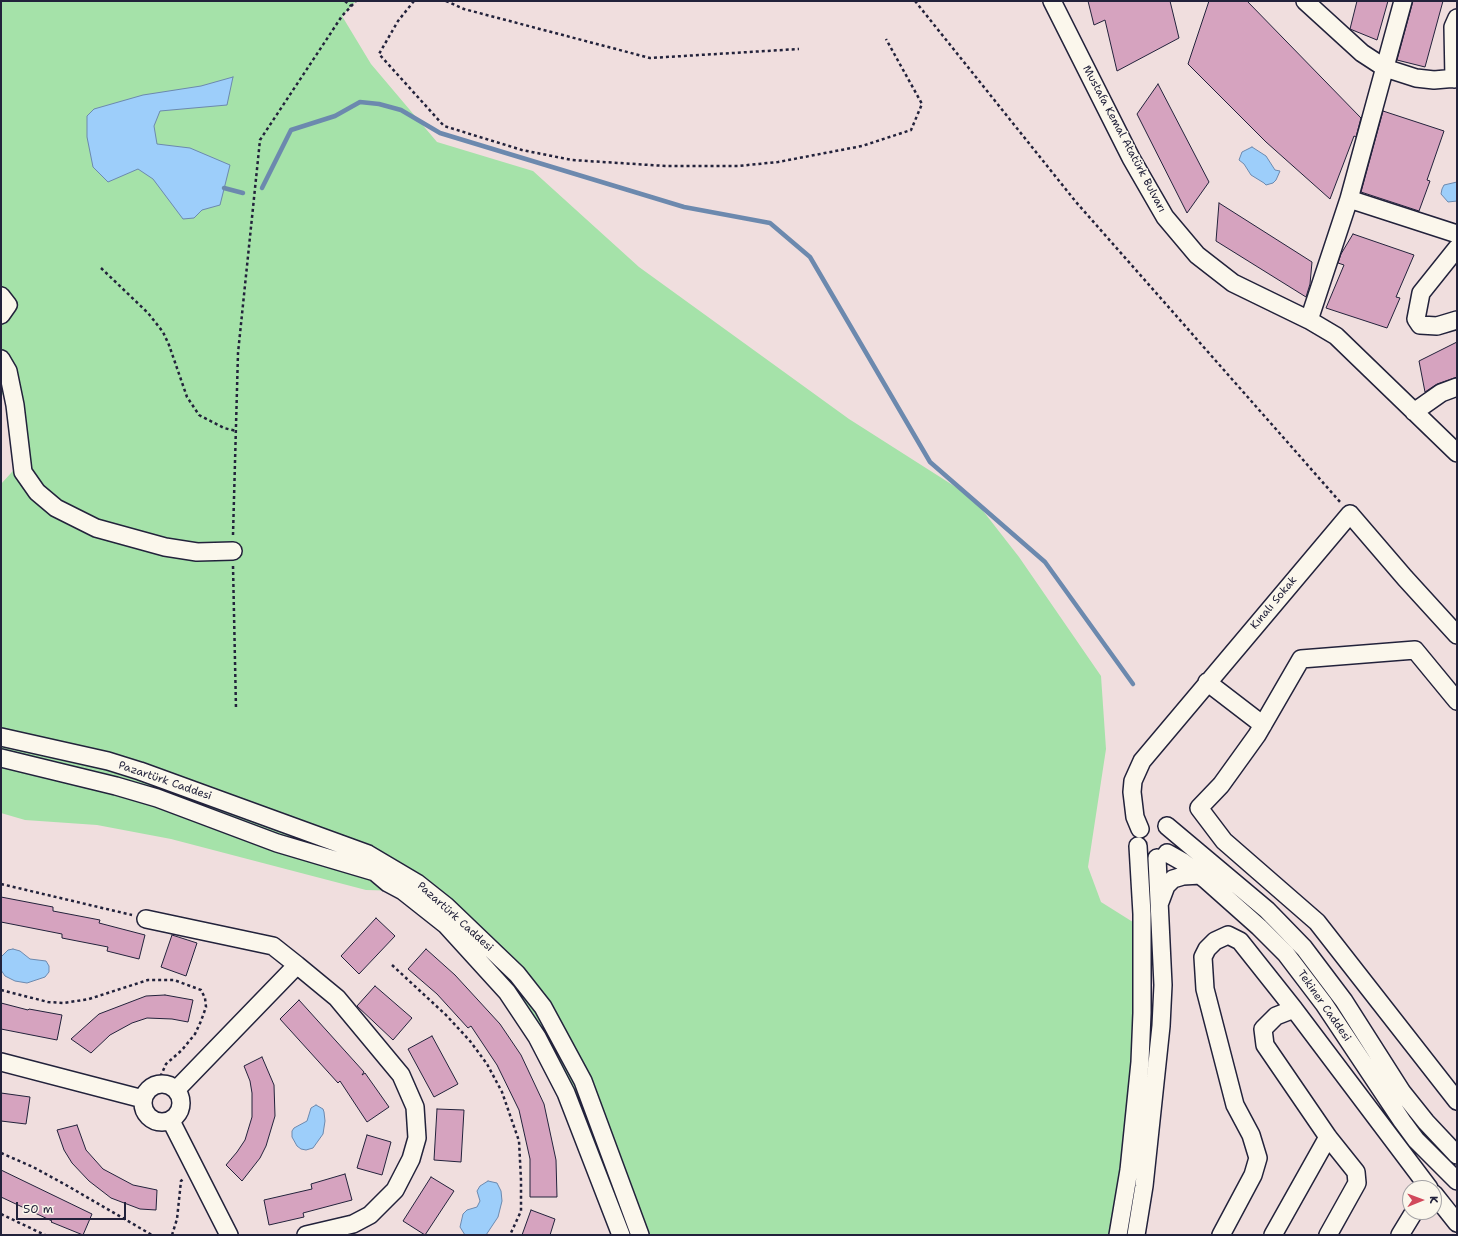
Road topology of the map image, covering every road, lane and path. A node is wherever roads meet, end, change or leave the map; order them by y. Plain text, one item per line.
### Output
1 (345, 1) edge
2 (356, 1) edge
3 (414, 1) edge
4 (446, 1) edge
5 (915, 1) edge
6 (1052, 1) edge
7 (1305, 1) edge
8 (1403, 1) edge
9 (351, 6) junction
10 (1457, 18) edge
11 (886, 39) dead end
12 (799, 49) dead end
13 (1385, 68) junction
14 (1455, 78) edge
15 (1349, 199) junction
16 (1457, 234) edge
17 (1457, 248) edge
18 (101, 268) dead end
19 (1, 296) edge
20 (1, 315) edge
21 (1309, 320) junction
22 (1457, 320) edge
23 (1, 359) edge
24 (1457, 386) edge
25 (1414, 412) junction
26 (236, 431) junction
27 (1457, 453) edge
28 (1350, 514) junction
29 (233, 551) junction
30 (1457, 635) edge
31 (1207, 682) junction
32 (1457, 701) edge
33 (236, 709) dead end
34 (1263, 725) junction
35 (1, 737) edge
36 (1, 758) edge
37 (1167, 826) junction
38 (1140, 829) junction
39 (1138, 846) junction
40 (1162, 856) junction
41 (1201, 875) junction
42 (1, 884) edge
43 (1160, 902) junction
44 (146, 919) joint
45 (297, 965) junction
46 (392, 965) dead end
47 (1, 990) edge
48 (1294, 1009) junction
49 (1, 1062) edge
50 (157, 1084) junction
51 (176, 1090) junction
52 (143, 1099) junction
53 (1457, 1101) edge
54 (171, 1121) junction
55 (1328, 1137) junction
56 (1, 1153) edge
57 (1457, 1155) edge
58 (195, 1170) junction
59 (1423, 1180) edge
60 (1457, 1181) edge
61 (1442, 1204) edge
62 (1, 1214) edge
63 (1457, 1223) edge
64 (45, 1235) edge
65 (152, 1235) edge
66 (172, 1235) edge
67 (229, 1235) edge
68 (306, 1235) edge
69 (510, 1235) edge
70 (620, 1235) edge
71 (640, 1235) edge
72 (1118, 1235) edge
73 (1136, 1235) edge
74 (1221, 1235) edge
75 (1273, 1235) edge
76 (1328, 1235) edge

1 - 9 path
2 - 9 path
3 - 11 path
4 - 12 path
5 - 28 path
6 - 21 street, Mustafa Kemal Atatürk Bulvarı
7 - 13 street
8 - 13 street
9 - 26 path
10 - 14 street
13 - 14 street
13 - 15 street
15 - 16 street
15 - 21 street
17 - 22 street
18 - 26 path
19 - 20 street
21 - 25 street, Mustafa Kemal Atatürk Bulvarı
23 - 29 street
24 - 25 street
25 - 27 street, Mustafa Kemal Atatürk Bulvarı
26 - 29 path
28 - 30 street
28 - 31 street, Kınalı Sokak
29 - 33 path
31 - 34 street
31 - 38 street, Kınalı Sokak
32 - 34 street
34 - 53 street
35 - 71 street, Pazartürk Caddesi
36 - 70 street, Pazartürk Caddesi
37 - 38 street
37 - 40 street
37 - 57 street, Tekiner Caddesi
38 - 39 street
39 - 40 street, Tekiner Caddesi
39 - 72 street
40 - 41 street, Tekiner Caddesi
40 - 43 street
41 - 43 street
41 - 60 street, Tekiner Caddesi
42 - 44 path
43 - 73 street
44 - 45 street
45 - 51 street
45 - 68 street
46 - 69 path
47 - 50 path
48 - 55 street
48 - 59 street
48 - 74 street
49 - 52 street
50 - 51 street
50 - 52 street
51 - 54 street
52 - 54 street
54 - 58 street
55 - 75 street
55 - 76 street
56 - 65 path
58 - 66 path
58 - 67 street
61 - 63 street
62 - 64 path

